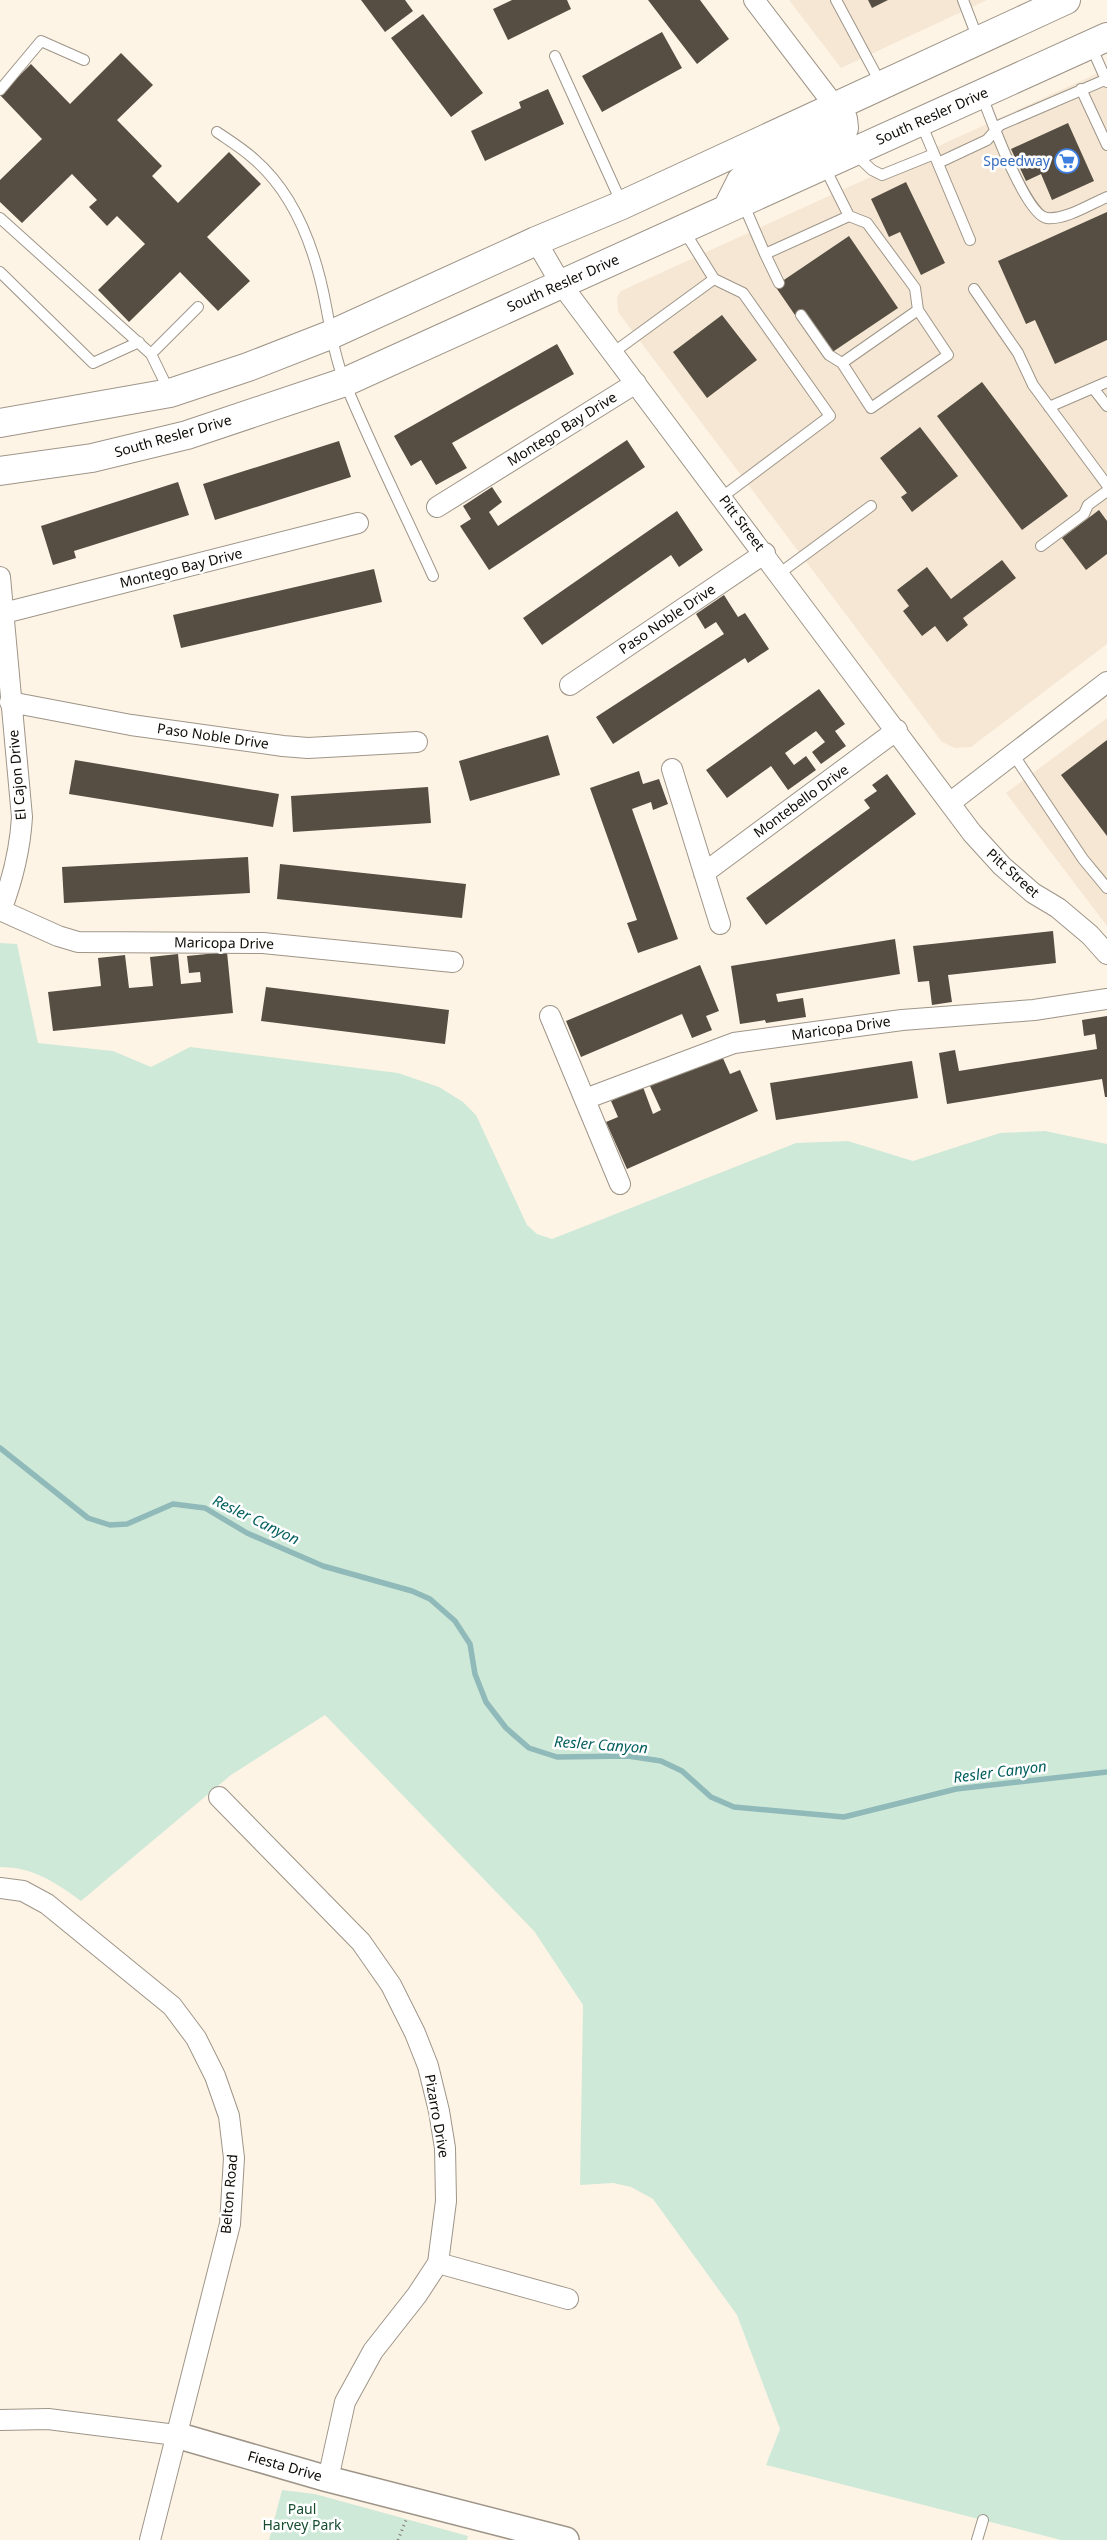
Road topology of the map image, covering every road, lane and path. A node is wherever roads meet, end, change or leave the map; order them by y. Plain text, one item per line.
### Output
1 (754, 0) edge
2 (836, 0) edge
3 (963, 0) edge
4 (1066, 0) edge
5 (978, 40) junction
6 (1099, 41) edge
7 (555, 56) dead end
8 (84, 60) dead end
9 (1106, 80) edge
10 (881, 84) junction
11 (1081, 89) junction
12 (0, 90) edge
13 (981, 94) junction
14 (834, 105) junction
15 (920, 122) junction
16 (995, 131) junction
17 (217, 132) dead end
18 (1107, 145) edge
19 (853, 152) junction
20 (936, 158) junction
21 (824, 165) junction
22 (1107, 197) edge
23 (622, 205) junction
24 (735, 205) junction
25 (849, 216) junction
26 (0, 218) edge
27 (682, 228) junction
28 (970, 240) dead end
29 (536, 241) junction
30 (766, 254) junction
31 (0, 272) edge
32 (714, 279) junction
33 (779, 283) dead end
34 (561, 284) junction
35 (974, 289) dead end
36 (198, 307) dead end
37 (918, 310) junction
38 (801, 315) dead end
39 (330, 335) junction
40 (139, 342) junction
41 (614, 352) junction
42 (151, 354) junction
43 (842, 363) junction
44 (345, 382) junction
45 (1107, 382) edge
46 (636, 383) junction
47 (1093, 388) junction
48 (170, 393) junction
49 (1107, 406) edge
50 (1049, 407) junction
51 (0, 423) edge
52 (0, 472) edge
53 (1107, 485) edge
54 (1107, 491) edge
55 (722, 496) junction
56 (871, 506) dead end
57 (437, 507) dead end
58 (358, 523) dead end
59 (1041, 546) dead end
60 (765, 553) junction
61 (780, 573) junction
62 (434, 576) dead end
63 (0, 577) edge
64 (4, 613) junction
65 (1107, 682) edge
66 (570, 685) dead end
67 (10, 702) junction
68 (897, 730) junction
69 (417, 742) dead end
70 (1013, 754) junction
71 (672, 769) dead end
72 (951, 802) junction
73 (704, 872) junction
74 (1107, 888) edge
75 (1, 910) edge
76 (720, 924) dead end
77 (1107, 954) edge
78 (452, 962) dead end
79 (1107, 999) edge
80 (550, 1016) dead end
81 (585, 1099) junction
82 (620, 1184) dead end
83 (219, 1797) dead end
84 (0, 1888) edge
85 (438, 2263) junction
86 (568, 2299) dead end
87 (0, 2420) edge
88 (176, 2435) junction
89 (328, 2479) junction
90 (983, 2520) dead end
91 (150, 2540) edge
92 (566, 2540) edge
93 (978, 2540) edge

1 - 14 street
2 - 10 lane
3 - 5 lane
4 - 5 main road
5 - 10 main road
6 - 9 lane
6 - 13 main road, South Resler Drive
7 - 23 lane
8 - 12 lane
9 - 11 lane
10 - 14 main road
11 - 16 lane
11 - 18 lane
13 - 15 main road, South Resler Drive
13 - 16 lane
14 - 23 main road
14 - 24 main road
15 - 19 main road, South Resler Drive
15 - 20 lane
16 - 20 lane
16 - 22 lane
17 - 39 lane
19 - 20 lane
19 - 21 main road, South Resler Drive
20 - 28 lane
21 - 24 main road, South Resler Drive
21 - 25 lane
23 - 29 main road
24 - 27 main road, South Resler Drive
24 - 30 lane
25 - 30 lane
25 - 37 lane
26 - 40 lane
27 - 32 lane
27 - 34 main road, South Resler Drive
29 - 34 street, Pitt Street
29 - 39 main road
30 - 33 lane
31 - 40 lane
32 - 41 lane
32 - 55 lane
34 - 41 street, Pitt Street
34 - 44 main road, South Resler Drive
35 - 50 lane
36 - 42 lane
37 - 43 lane
37 - 43 lane
38 - 43 lane
39 - 44 lane
39 - 48 main road
40 - 42 lane
41 - 46 street, Pitt Street
42 - 48 lane
44 - 52 main road, South Resler Drive
44 - 62 lane
45 - 47 lane
46 - 55 street, Pitt Street
46 - 57 street, Montego Bay Drive
47 - 49 lane
47 - 50 lane
48 - 51 main road
50 - 53 lane
54 - 59 lane
55 - 60 street, Pitt Street
56 - 61 lane
58 - 64 street, Montego Bay Drive
60 - 61 street, Pitt Street
60 - 66 street, Paso Noble Drive
61 - 68 street, Pitt Street
63 - 64 street, El Cajon Drive
64 - 67 street, El Cajon Drive
65 - 70 street
67 - 69 street, Paso Noble Drive
67 - 75 street, El Cajon Drive
68 - 72 street, Pitt Street
68 - 73 street, Montebello Drive
70 - 72 street
70 - 74 lane
71 - 73 street
72 - 77 street, Pitt Street
73 - 76 street
75 - 78 street, Maricopa Drive
79 - 81 street, Maricopa Drive
80 - 81 street
81 - 82 street
83 - 85 street, Pizarro Drive
84 - 88 street, Belton Road
85 - 86 street
85 - 89 street, Pizarro Drive
87 - 88 street, Fiesta Drive
88 - 89 street, Fiesta Drive
88 - 91 street, Belton Road
89 - 92 street, Fiesta Drive
90 - 93 lane

